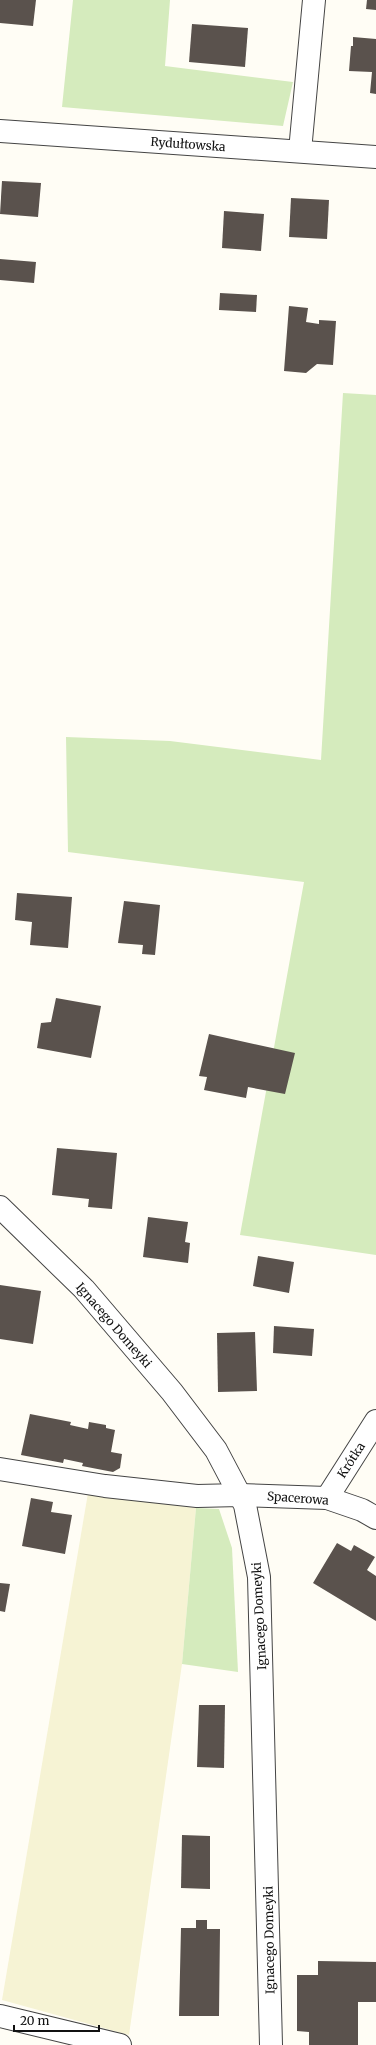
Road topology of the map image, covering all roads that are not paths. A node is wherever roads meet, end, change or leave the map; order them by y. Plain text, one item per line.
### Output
1 (314, 0) edge
2 (0, 131) edge
3 (300, 151) junction
4 (376, 157) edge
5 (0, 1207) edge
6 (376, 1421) edge
7 (0, 1469) edge
8 (240, 1495) junction
9 (327, 1498) junction
10 (376, 1518) edge
11 (0, 2016) edge
12 (120, 2045) edge
13 (271, 2045) edge

1 - 3 street
2 - 3 street, Rydułtowska
3 - 4 street, Rydułtowska
5 - 8 street, Ignacego Domeyki
6 - 9 street, Krótka
7 - 8 street, Spacerowa
8 - 9 street, Spacerowa
8 - 13 street, Ignacego Domeyki
9 - 10 street, Spacerowa
11 - 12 street

